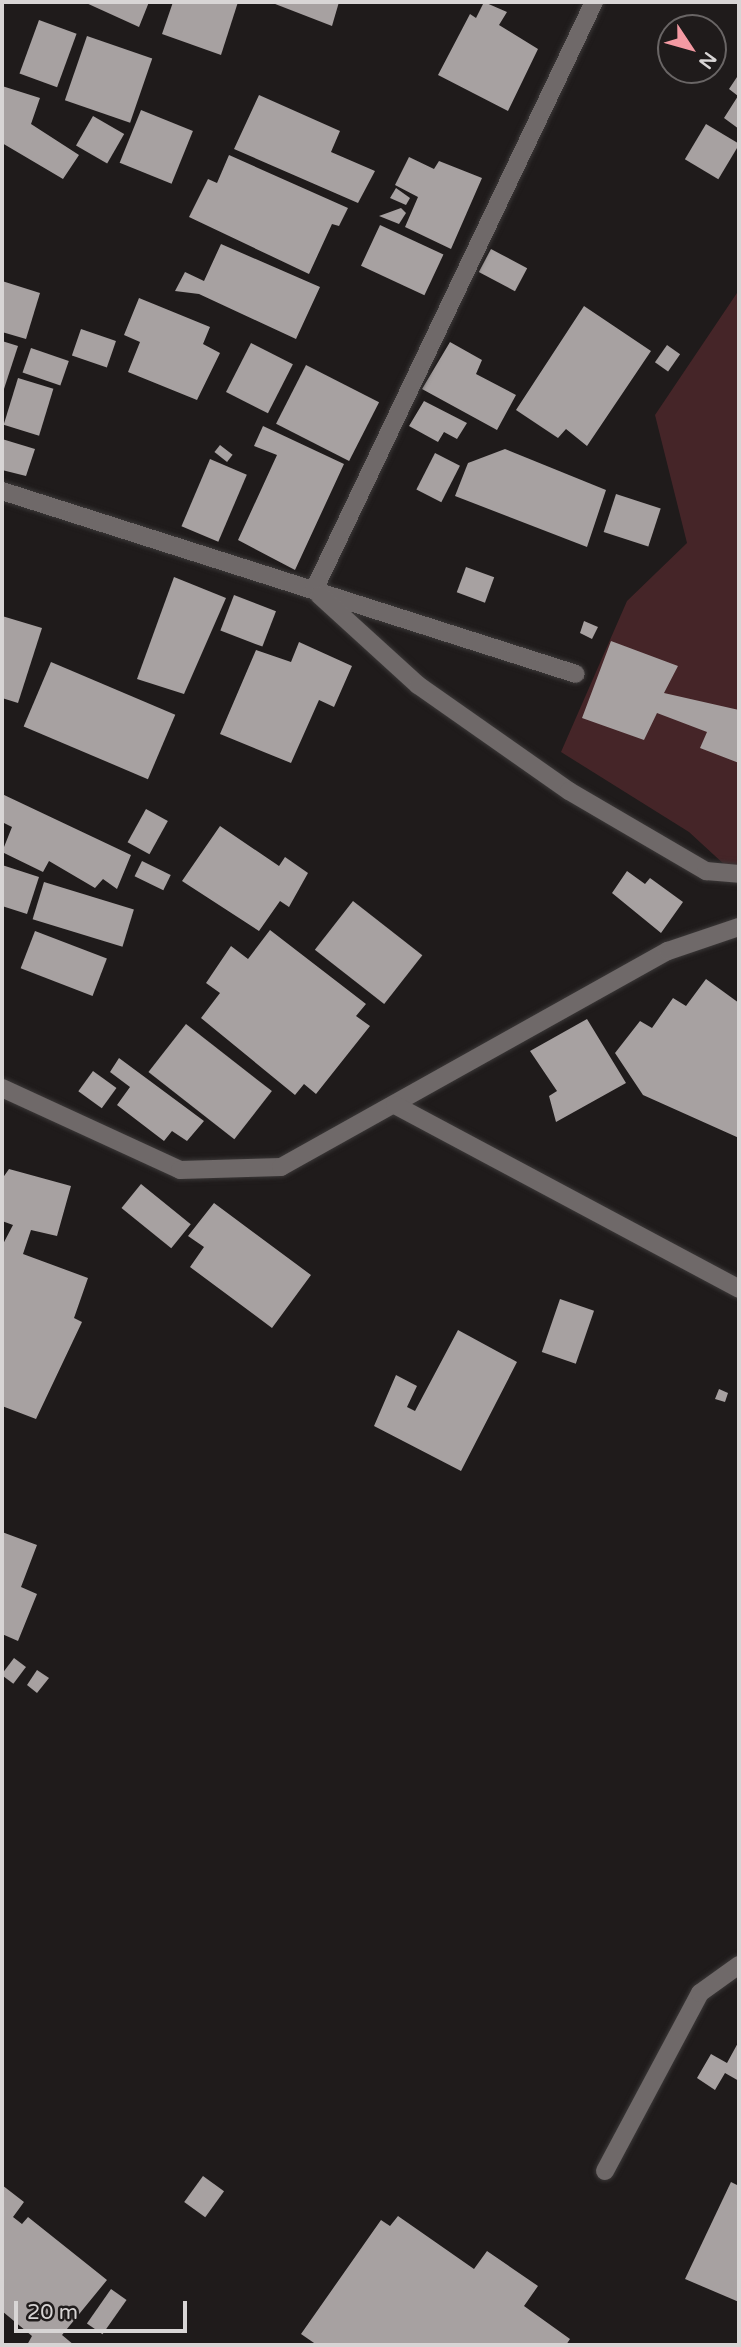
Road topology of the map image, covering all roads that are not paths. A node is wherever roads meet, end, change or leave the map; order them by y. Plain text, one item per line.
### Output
1 (594, 2) edge
2 (2, 491) edge
3 (314, 590) junction
4 (576, 674) dead end
5 (739, 874) edge
6 (739, 927) edge
7 (2, 1088) edge
8 (396, 1105) junction
9 (739, 1289) edge
10 (739, 1965) edge
11 (606, 2171) dead end

1 - 3 street
2 - 3 street
3 - 4 street
3 - 5 street
6 - 8 street
7 - 8 street
8 - 9 street
10 - 11 street

